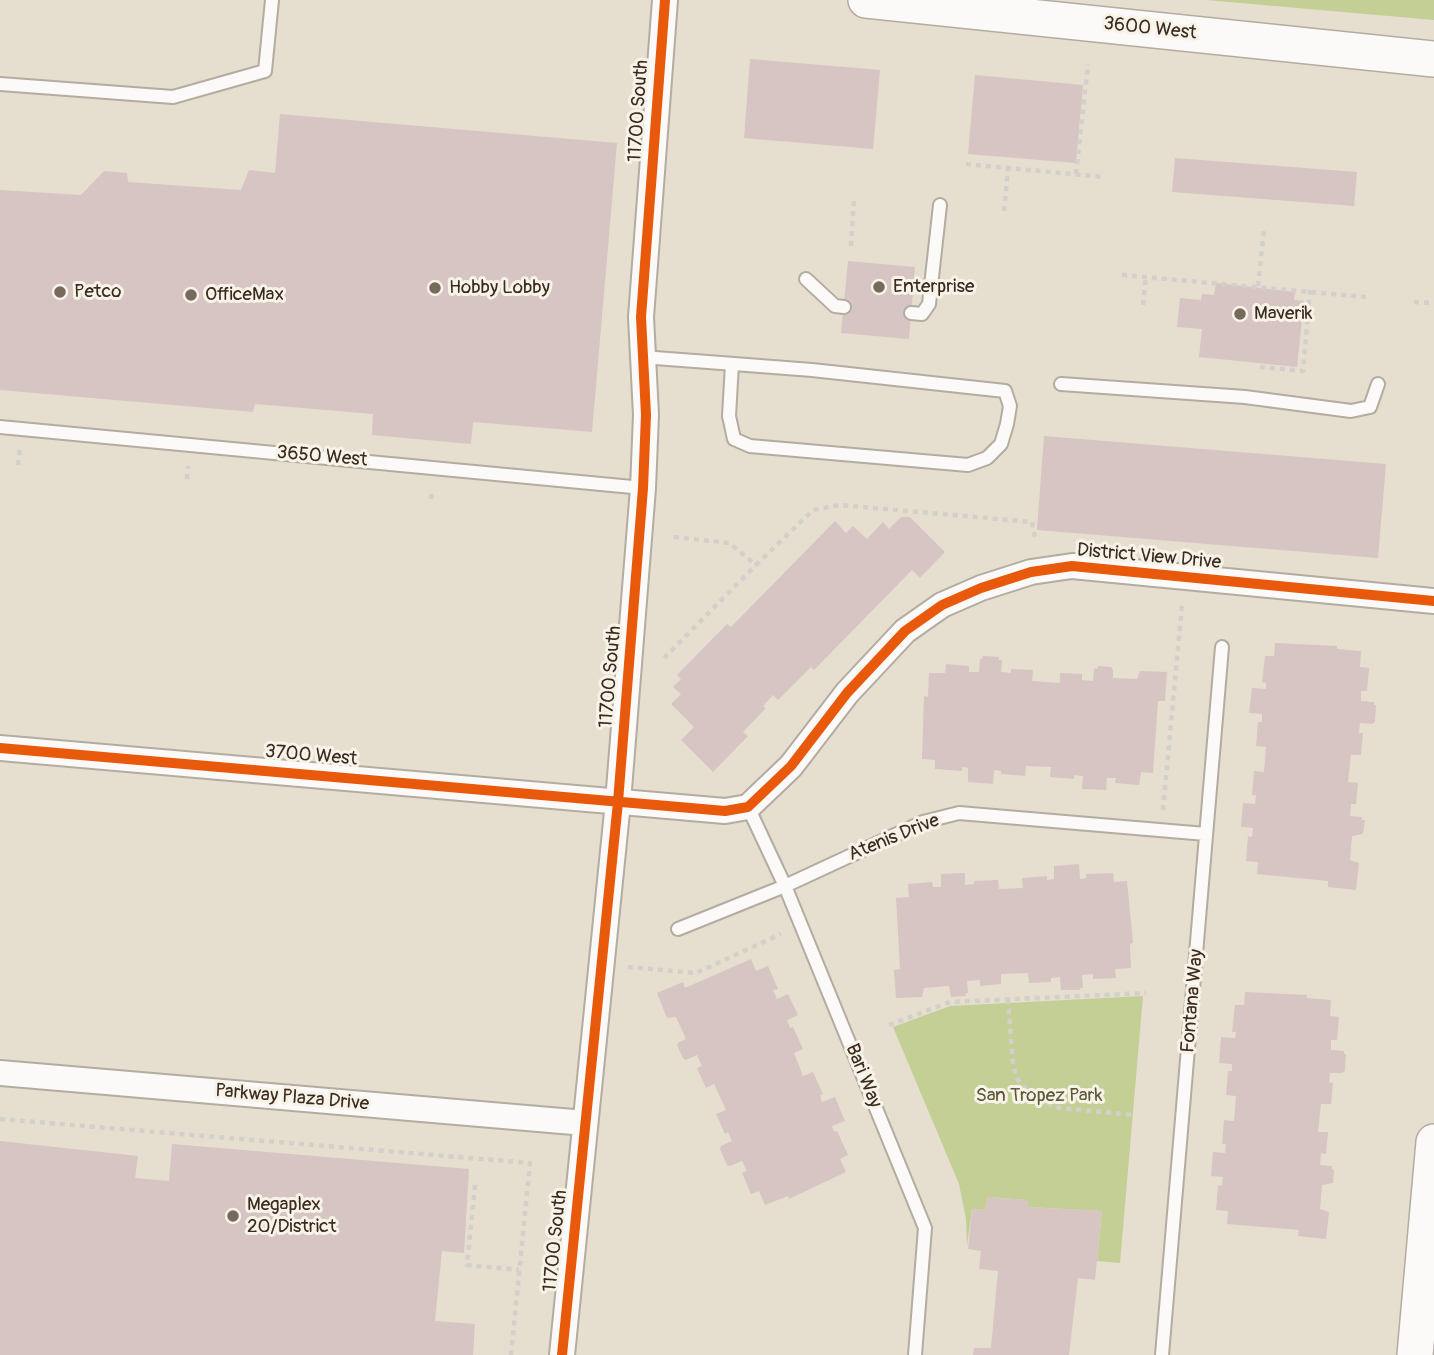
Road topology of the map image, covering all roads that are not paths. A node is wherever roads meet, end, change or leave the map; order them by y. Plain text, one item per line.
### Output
1 (272, 0) edge
2 (664, 0) edge
3 (866, 0) edge
4 (1434, 59) edge
5 (0, 84) edge
6 (940, 205) dead end
7 (806, 279) dead end
8 (844, 307) dead end
9 (911, 313) dead end
10 (642, 357) junction
11 (732, 364) junction
12 (1061, 384) dead end
13 (1378, 384) dead end
14 (0, 427) edge
15 (643, 488) junction
16 (1434, 601) edge
17 (1222, 647) dead end
18 (0, 748) edge
19 (618, 802) junction
20 (748, 807) junction
21 (1206, 834) junction
22 (785, 886) junction
23 (678, 929) dead end
24 (0, 1073) edge
25 (585, 1123) junction
26 (1434, 1142) edge
27 (562, 1355) edge
28 (915, 1355) edge
29 (1163, 1355) edge
30 (1415, 1355) edge

1 - 5 lane
2 - 10 street, 11700 South
3 - 4 main road, 3600 West
6 - 9 lane
7 - 8 lane
10 - 11 lane
10 - 15 street, 11700 South
11 - 11 lane
12 - 13 lane
14 - 15 lane, 3650 West
15 - 19 street, 11700 South
16 - 20 street, District View Drive
17 - 21 lane, Fontana Way
18 - 19 street, 3700 West
19 - 20 street
19 - 25 street, 11700 South
20 - 22 lane, Bari Way
21 - 22 lane, Atenis Drive
21 - 29 lane, Fontana Way
22 - 23 lane, Atenis Drive
22 - 28 lane, Bari Way
24 - 25 street, Parkway Plaza Drive
25 - 27 street, 11700 South
26 - 30 main road

